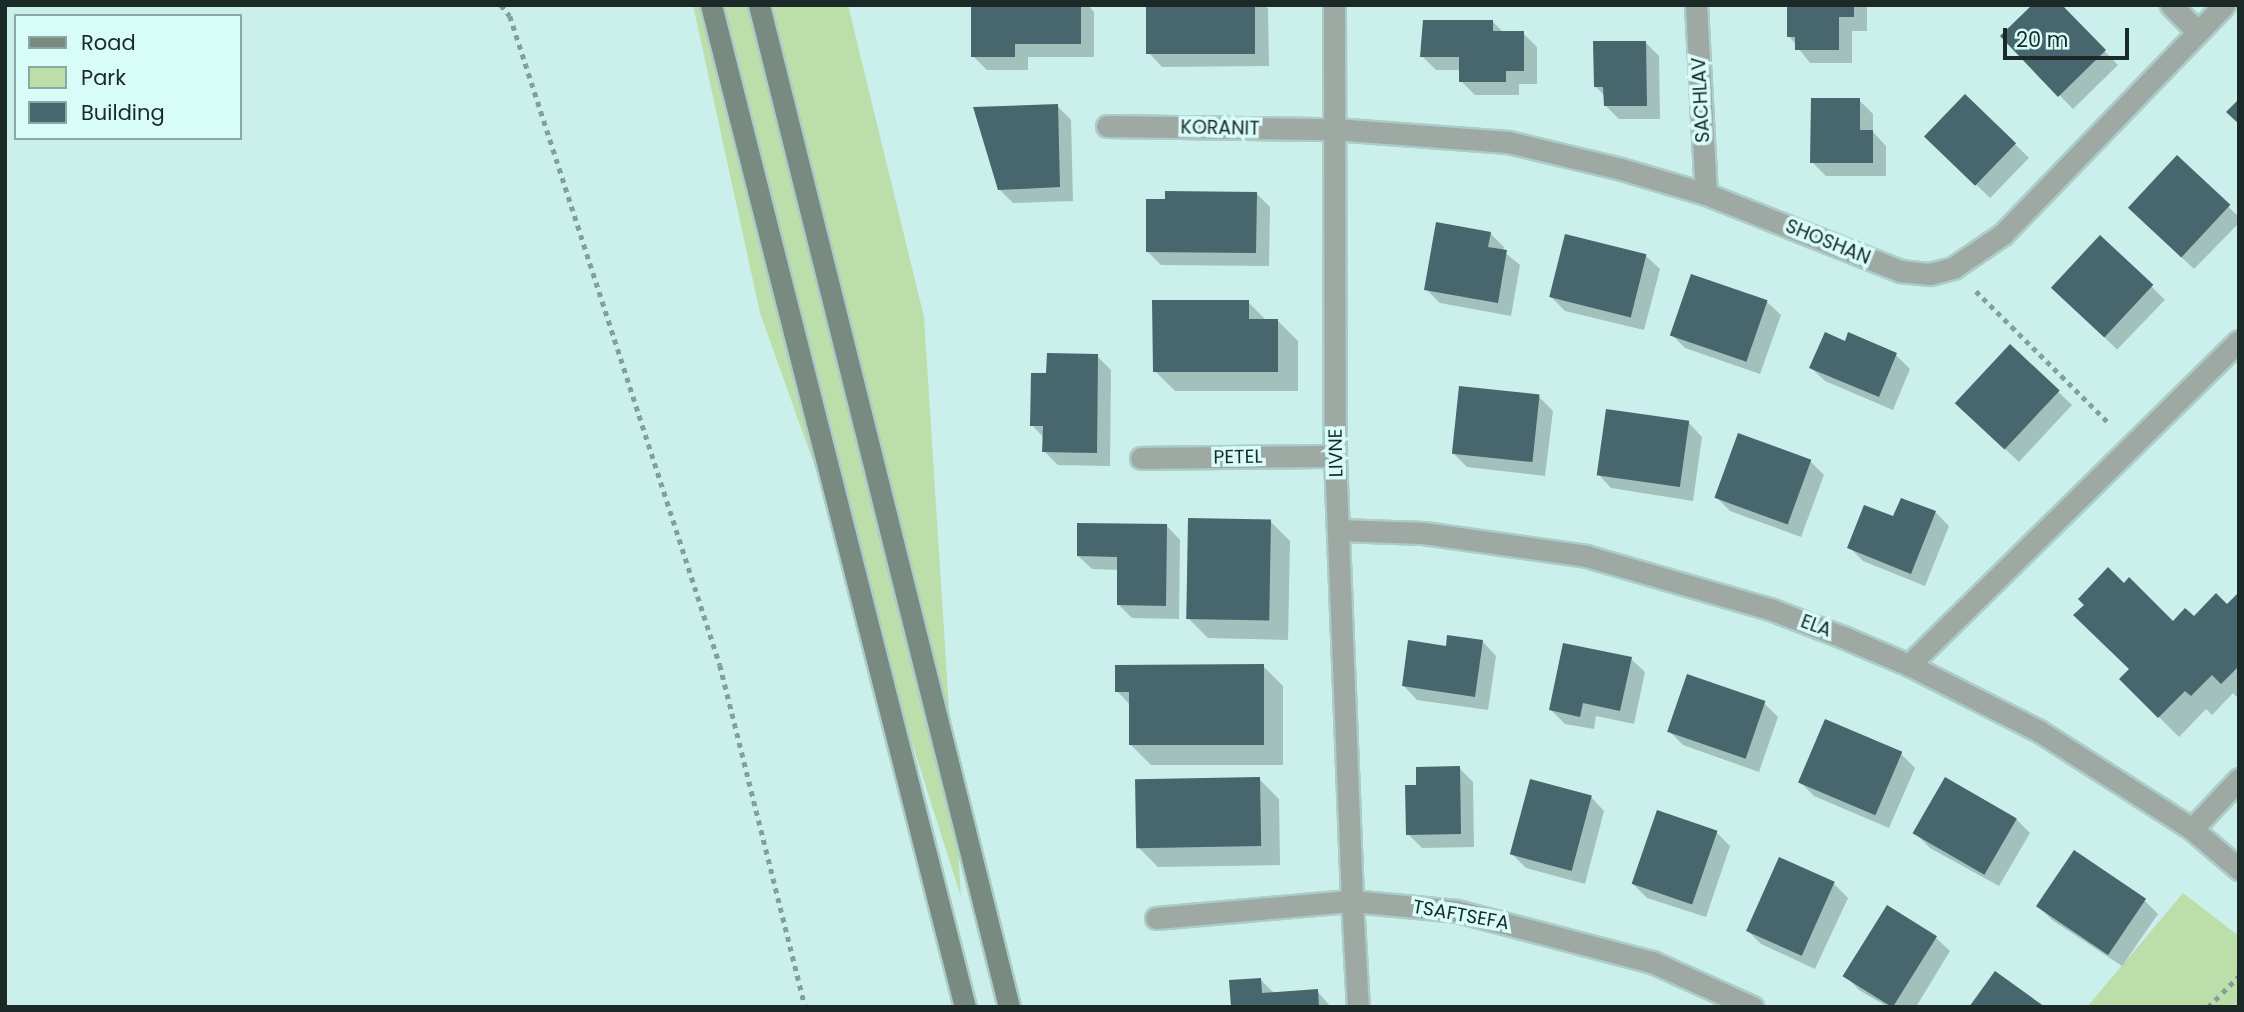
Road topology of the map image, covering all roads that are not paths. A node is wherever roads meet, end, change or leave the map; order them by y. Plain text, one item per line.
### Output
1 (712, 5) edge
2 (759, 5) edge
3 (1334, 5) edge
4 (1696, 5) edge
5 (2171, 5) edge
6 (2224, 5) edge
7 (2198, 32) junction
8 (1107, 126) dead end
9 (1334, 129) junction
10 (1706, 194) junction
11 (2239, 341) edge
12 (1335, 456) junction
13 (1142, 458) dead end
14 (1338, 530) junction
15 (1909, 665) junction
16 (2239, 779) edge
17 (2192, 828) junction
18 (2239, 869) edge
19 (1352, 901) junction
20 (1156, 918) dead end
21 (965, 1007) edge
22 (1009, 1007) edge
23 (1358, 1007) edge
24 (1752, 1007) edge

1 - 21 main road
2 - 22 main road
3 - 9 street, LIVNE
4 - 10 street, SACHLAV
5 - 7 street
6 - 7 street, SHOSHAN
7 - 10 street, SHOSHAN
8 - 9 street, KORANIT
9 - 10 street, SHOSHAN
9 - 12 street, LIVNE
11 - 15 street
12 - 13 street, PETEL
12 - 14 street, LIVNE
14 - 15 street, ELA
14 - 19 street, LIVNE
15 - 17 street, ELA
16 - 17 street
17 - 18 street, ELA
19 - 20 street, TSAFTSEFA
19 - 23 street, LIVNE
19 - 24 street, TSAFTSEFA

